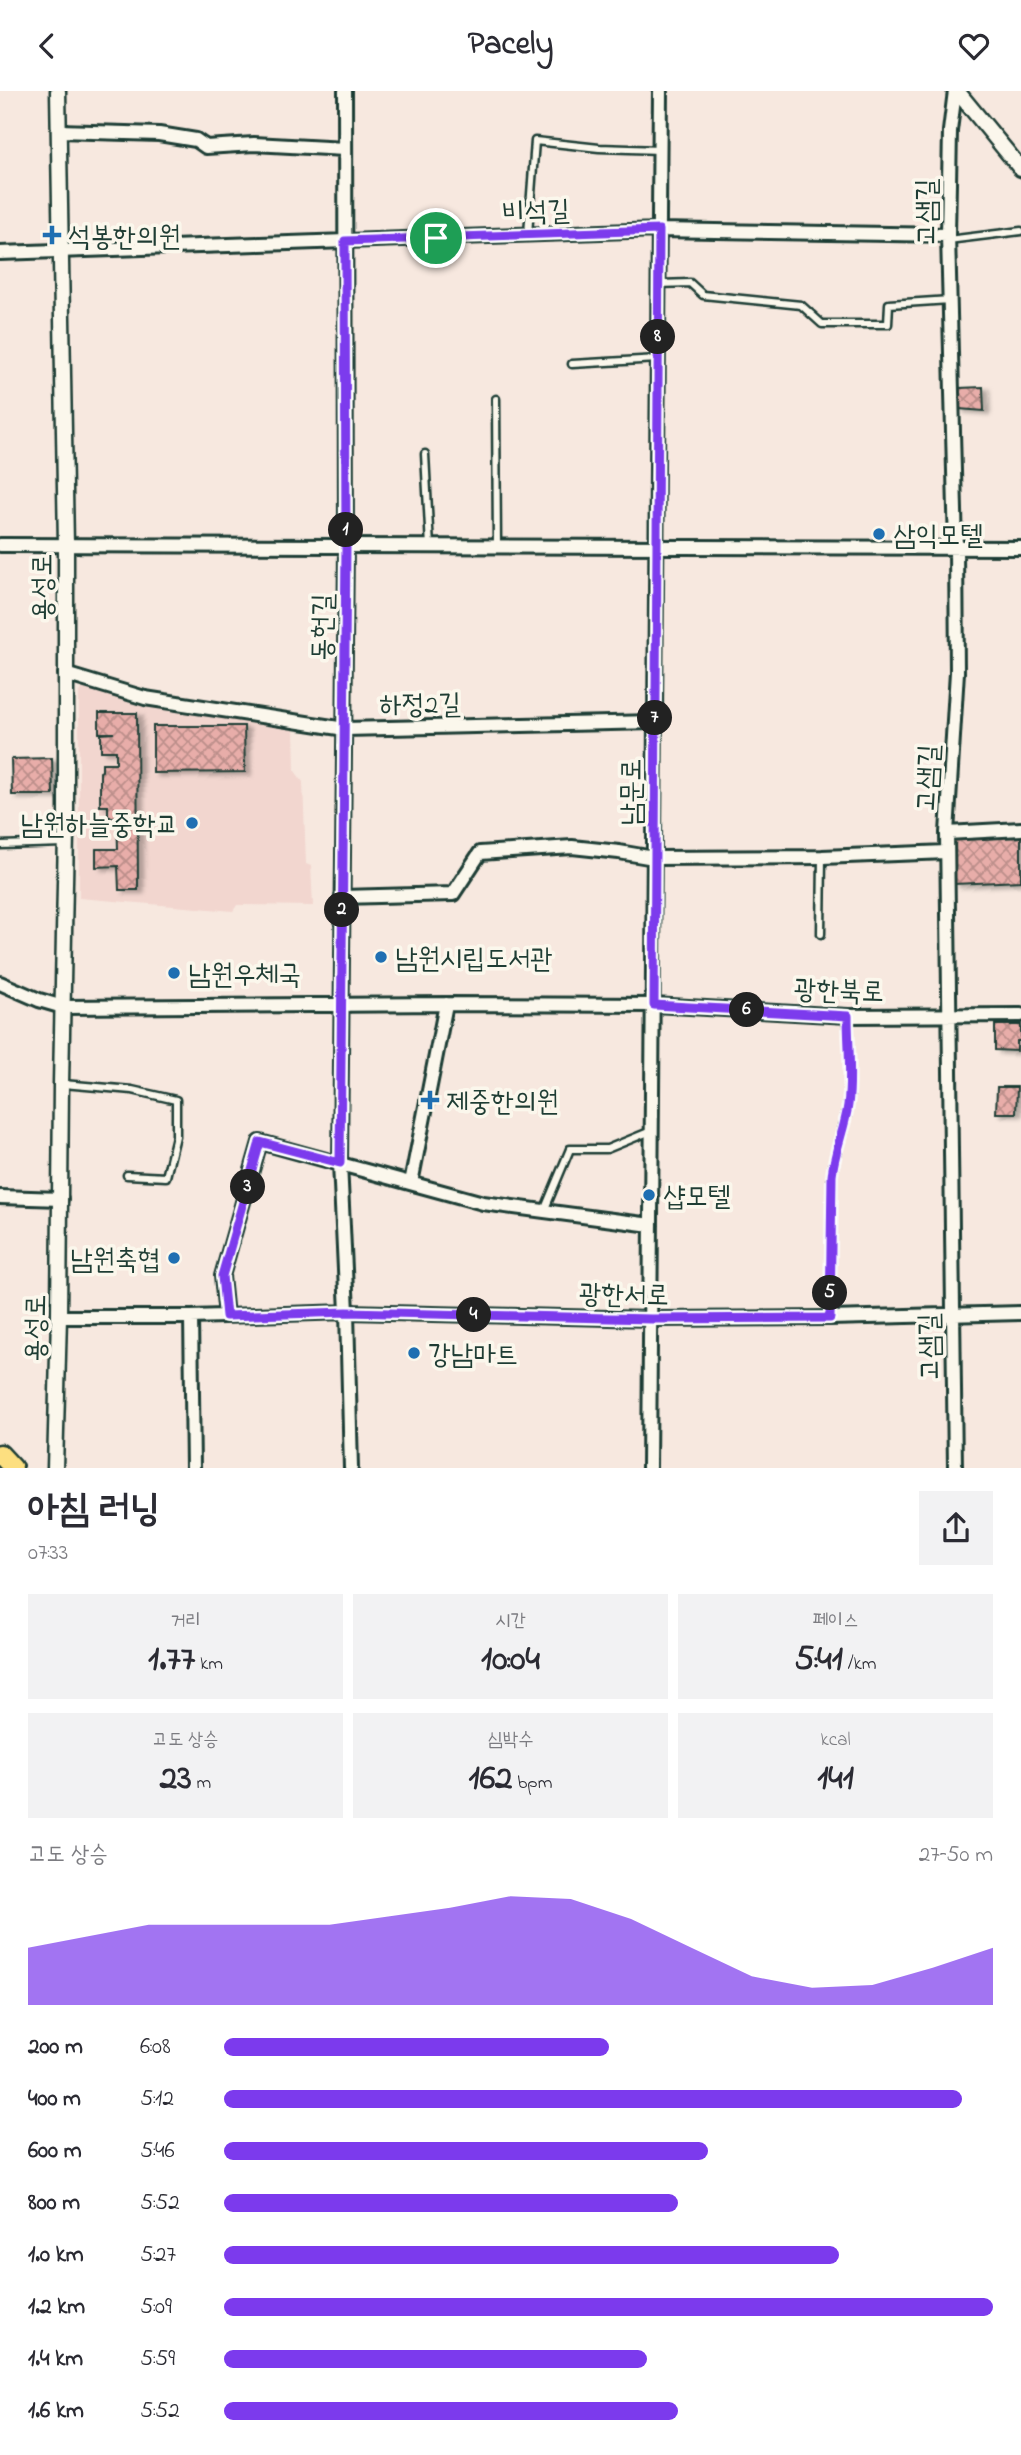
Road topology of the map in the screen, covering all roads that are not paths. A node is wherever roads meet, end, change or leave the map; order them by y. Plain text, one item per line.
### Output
1 (58, 91) edge
2 (345, 91) edge
3 (660, 91) edge
4 (956, 91) edge
5 (59, 131) junction
6 (345, 149) junction
7 (660, 151) junction
8 (1021, 169) edge
9 (659, 230) junction
10 (1021, 231) edge
11 (528, 235) junction
12 (948, 238) junction
13 (345, 241) junction
14 (61, 251) junction
15 (0, 253) edge
16 (659, 284) junction
17 (950, 300) junction
18 (658, 359) junction
19 (572, 364) dead end
20 (496, 399) dead end
21 (425, 454) dead end
22 (0, 545) edge
23 (66, 545) junction
24 (346, 547) junction
25 (430, 547) junction
26 (498, 547) junction
27 (656, 547) junction
28 (1021, 548) edge
29 (956, 549) junction
30 (65, 674) junction
31 (655, 722) junction
32 (345, 729) junction
33 (1021, 829) edge
34 (947, 833) junction
35 (66, 843) junction
36 (0, 845) edge
37 (947, 852) junction
38 (821, 857) junction
39 (654, 858) junction
40 (342, 897) junction
41 (821, 934) dead end
42 (0, 983) edge
43 (446, 1003) junction
44 (654, 1005) junction
45 (341, 1006) junction
46 (63, 1007) junction
47 (950, 1015) junction
48 (1021, 1015) edge
49 (848, 1016) junction
50 (61, 1084) junction
51 (651, 1131) junction
52 (340, 1163) junction
53 (127, 1175) dead end
54 (411, 1183) junction
55 (0, 1197) edge
56 (61, 1199) junction
57 (544, 1211) junction
58 (651, 1225) junction
59 (347, 1312) junction
60 (952, 1313) junction
61 (1021, 1313) edge
62 (226, 1316) junction
63 (60, 1317) junction
64 (191, 1317) junction
65 (830, 1318) junction
66 (652, 1319) junction
67 (0, 1454) edge
68 (54, 1465) edge
69 (13, 1468) edge
70 (193, 1468) edge
71 (351, 1468) edge
72 (649, 1468) edge
73 (955, 1468) edge

1 - 5 street, 용성로
2 - 6 street, 동헌길
3 - 7 street, 남문로
4 - 8 street
4 - 12 street, 고샘길
5 - 6 street
5 - 14 street, 용성로
6 - 13 street, 동헌길
7 - 9 street, 남문로
7 - 11 lane
9 - 11 street, 비석길
9 - 12 street, 비석길
9 - 16 street, 남문로
10 - 12 lane, 비석길
11 - 13 street, 비석길
12 - 17 street, 고샘길
13 - 14 street, 비석길
13 - 24 street, 동헌길
14 - 15 street, 비석길
14 - 23 street, 용성로
16 - 17 lane
16 - 18 street, 남문로
17 - 29 street, 고샘길
18 - 19 lane
18 - 27 street, 남문로
20 - 26 lane
21 - 25 lane
22 - 23 street
23 - 24 street
23 - 30 street, 용성로
24 - 25 street
24 - 32 street, 동헌길
25 - 26 street
26 - 27 street
27 - 29 street
27 - 31 street, 남문로
28 - 29 street
29 - 34 street, 고샘길
30 - 32 street, 하정2길
30 - 35 street, 용성로
31 - 32 street, 하정2길
31 - 39 street, 남문로
32 - 40 street, 동헌길
33 - 34 street
34 - 37 street, 고샘길
35 - 36 lane
35 - 46 street, 용성로
37 - 38 street
37 - 47 street, 고샘길
38 - 39 street
38 - 41 lane, 광한북로
39 - 40 street
39 - 44 street, 남문로
40 - 45 street, 동헌길
42 - 46 street, 광한북로
43 - 44 street, 광한북로
43 - 45 street, 광한북로
43 - 54 street
44 - 49 street, 광한북로
44 - 51 street, 남문로
45 - 46 street, 광한북로
45 - 52 street, 동헌길
46 - 50 street, 용성로
47 - 48 street, 광한북로
47 - 49 street, 광한북로
47 - 60 street, 고샘길
49 - 65 lane
50 - 53 lane
50 - 56 street, 용성로
51 - 57 lane
51 - 58 street, 남문로
52 - 54 street
52 - 59 street, 동헌길
52 - 62 street
54 - 57 street
55 - 56 street
56 - 63 street, 용성로
57 - 58 street
58 - 66 street, 남문로
59 - 62 street, 광한서로
59 - 66 street, 광한서로
59 - 71 street, 동헌길
60 - 61 street, 광한서로
60 - 65 street, 광한서로
60 - 73 street, 고샘길
62 - 64 street, 광한서로
63 - 64 street, 광한서로
63 - 68 street, 용성로
64 - 70 street
65 - 66 street, 광한서로
66 - 72 street, 남문로
67 - 69 main road

